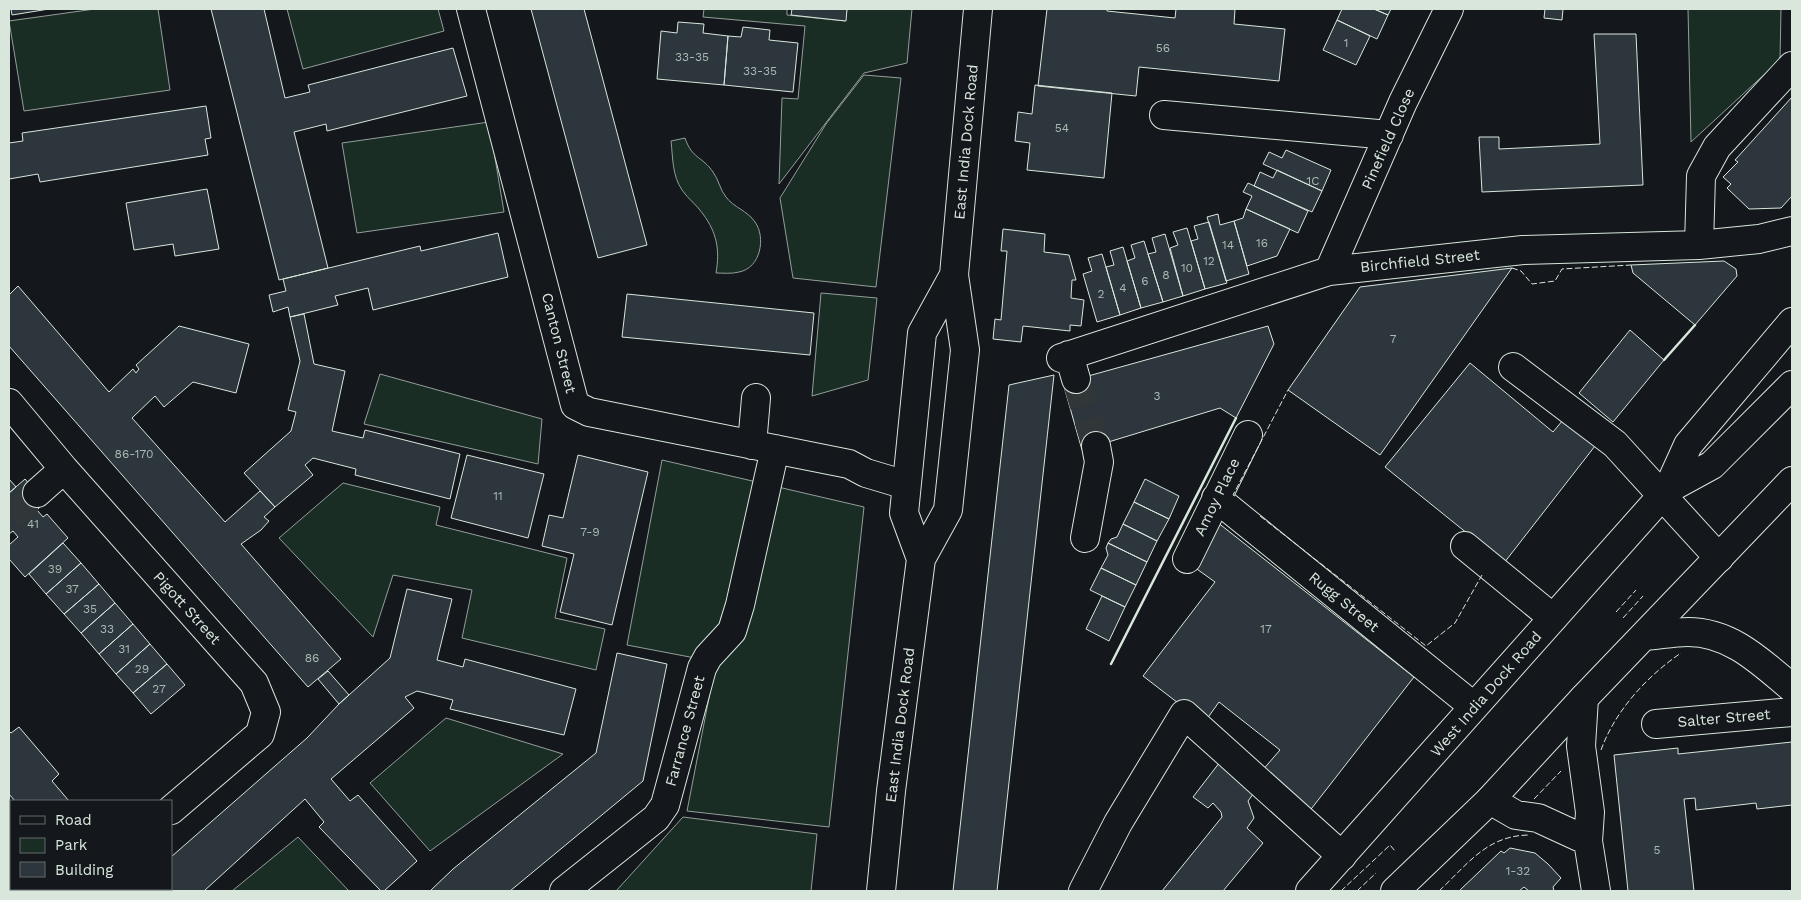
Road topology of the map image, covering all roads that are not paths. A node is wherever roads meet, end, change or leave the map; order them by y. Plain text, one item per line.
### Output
1 (471, 9) edge
2 (978, 9) edge
3 (1449, 9) edge
4 (1792, 66) edge
5 (1164, 115) dead end
6 (1389, 135) junction
7 (1792, 231) edge
8 (1699, 245) junction
9 (1329, 271) junction
10 (954, 275) junction
11 (1792, 322) edge
12 (1069, 364) dead end
13 (1513, 367) dead end
14 (1792, 385) edge
15 (756, 398) dead end
16 (9, 403) edge
17 (1248, 435) dead end
18 (1096, 446) tunnel mouth
19 (764, 447) junction
20 (64, 469) junction
21 (1792, 482) edge
22 (906, 484) junction
23 (37, 493) tunnel mouth
24 (1664, 493) junction
25 (1216, 498) junction
26 (1085, 538) dead end
27 (1465, 546) dead end
28 (1719, 558) junction
29 (921, 559) junction
30 (1187, 560) dead end
31 (1553, 618) junction
32 (1645, 636) junction
33 (1792, 688) edge
34 (1584, 698) junction
35 (1473, 706) junction
36 (1792, 712) edge
37 (1656, 724) dead end
38 (1490, 800) junction
39 (172, 809) edge
40 (1588, 841) junction
41 (1342, 856) junction
42 (564, 891) edge
43 (881, 891) edge
44 (1083, 891) edge
45 (1310, 891) edge
46 (1395, 891) edge
47 (1596, 891) edge

1 - 19 main road, Canton Street
2 - 10 main road, East India Dock Road
3 - 6 main road, Pinefield Close
4 - 8 main road
5 - 6 main road
6 - 9 main road, Pinefield Close
7 - 8 main road, Birchfield Street
8 - 9 main road, Birchfield Street
9 - 12 main road, Birchfield Street
10 - 22 main road, East India Dock Road
10 - 29 main road, East India Dock Road
11 - 24 main road, West India Dock Road
13 - 24 main road
14 - 24 main road
15 - 19 main road, Farrance Street
16 - 20 main road, Pigott Street
17 - 25 main road, Amoy Place
18 - 26 main road
19 - 22 main road, Canton Street
19 - 42 main road, Farrance Street
20 - 23 main road
20 - 39 main road, Pigott Street
21 - 28 main road
22 - 29 main road, East India Dock Road
24 - 28 main road
24 - 31 main road, West India Dock Road
25 - 30 main road, Amoy Place
25 - 35 main road, Rugg Street
27 - 31 main road
28 - 32 main road
29 - 43 main road, East India Dock Road
31 - 35 main road, West India Dock Road
32 - 33 main road
32 - 34 main road
34 - 38 main road
34 - 40 main road
35 - 41 main road, West India Dock Road
36 - 37 main road, Salter Street
38 - 40 main road
38 - 46 main road
40 - 47 main road
41 - 44 main road
41 - 45 main road, West India Dock Road

